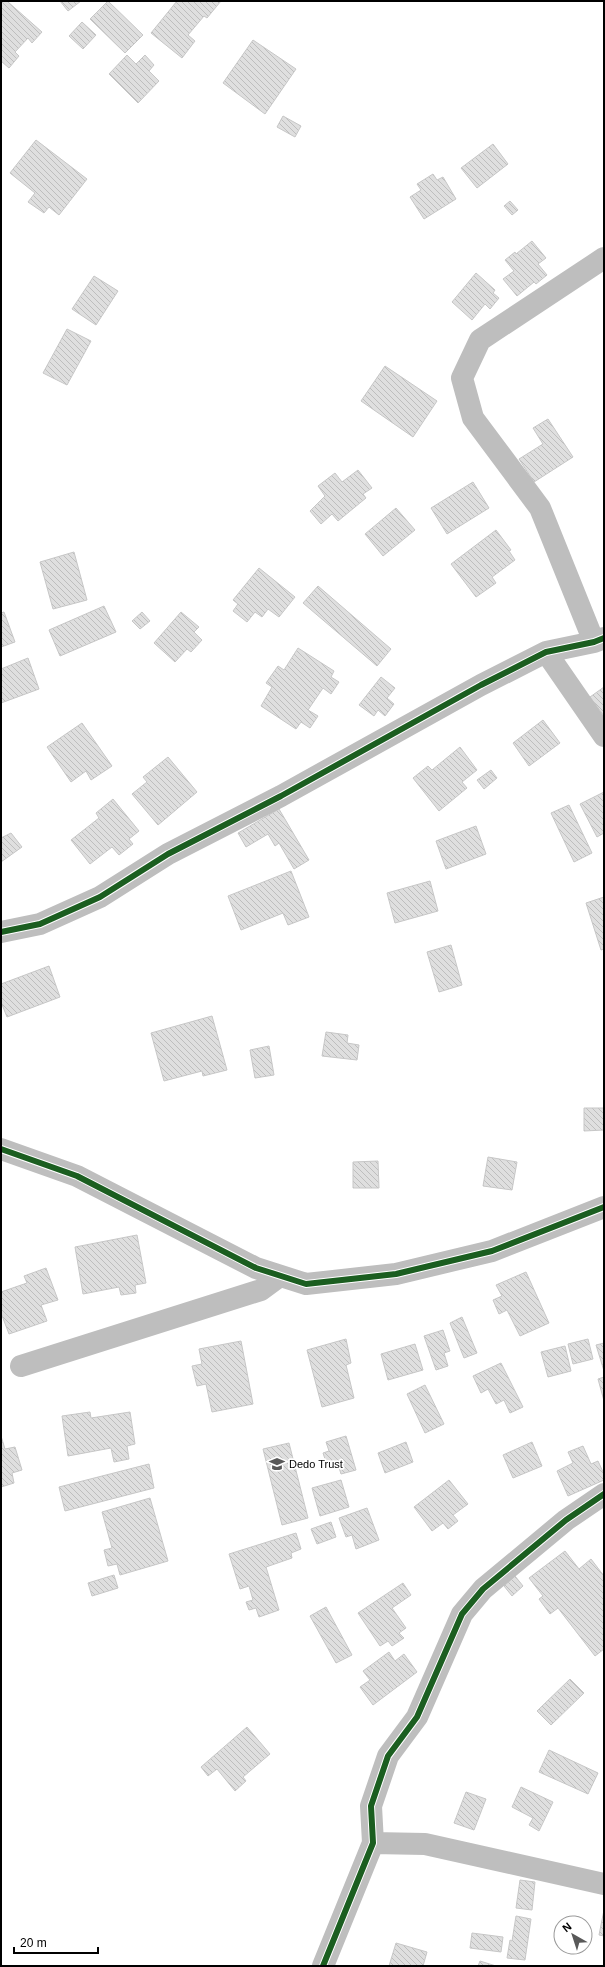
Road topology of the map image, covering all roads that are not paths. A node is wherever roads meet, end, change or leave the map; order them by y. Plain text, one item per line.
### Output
1 (604, 258) edge
2 (599, 640) edge
3 (546, 652) junction
4 (604, 736) edge
5 (1, 932) edge
6 (1, 1149) edge
7 (604, 1207) edge
8 (280, 1276) junction
9 (21, 1366) dead end
10 (604, 1494) edge
11 (374, 1843) junction
12 (604, 1884) edge
13 (323, 1966) edge

1 - 2 street
2 - 3 street
3 - 4 street
3 - 5 street
6 - 8 street
7 - 8 street
8 - 9 street
10 - 11 street
11 - 12 street
11 - 13 street

